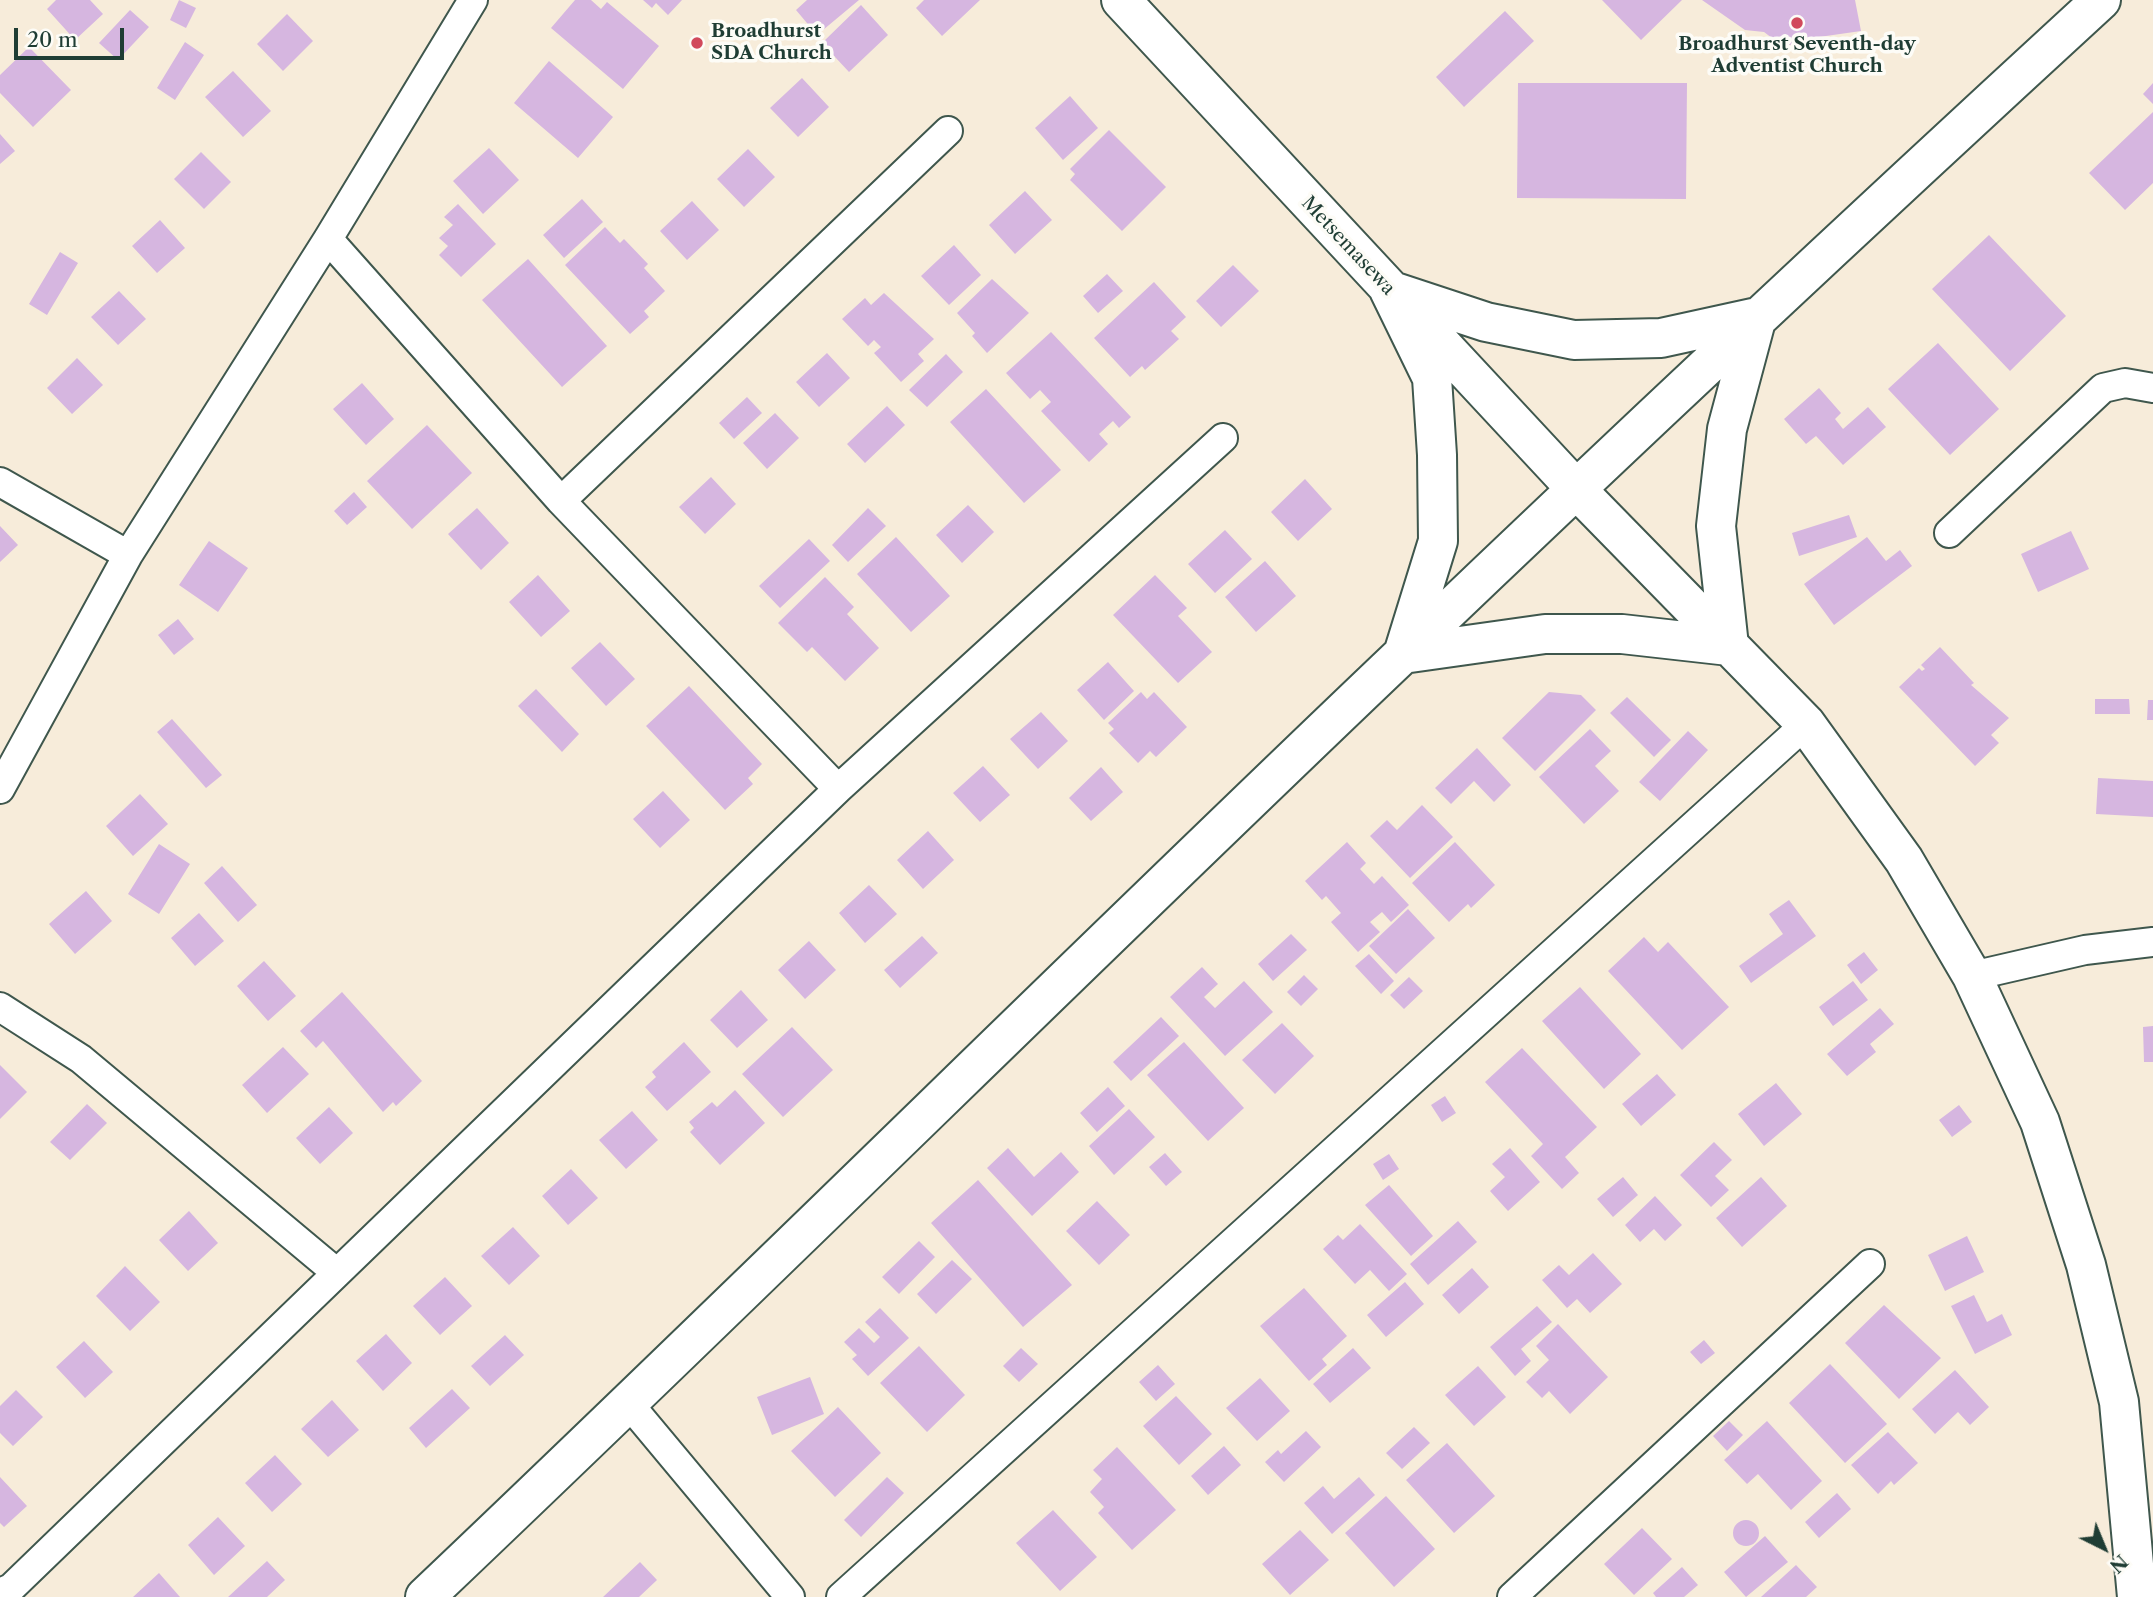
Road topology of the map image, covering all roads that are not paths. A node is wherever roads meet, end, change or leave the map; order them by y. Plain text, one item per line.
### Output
1 (473, 0) edge
2 (1121, 0) edge
3 (2101, 0) edge
4 (948, 131) dead end
5 (328, 239) junction
6 (1389, 290) junction
7 (1757, 317) junction
8 (2153, 388) edge
9 (1223, 438) dead end
10 (0, 482) edge
11 (1577, 490) junction
12 (561, 501) junction
13 (1949, 533) dead end
14 (128, 555) junction
15 (1729, 646) junction
16 (1402, 654) junction
17 (1806, 724) junction
18 (0, 789) edge
19 (838, 789) junction
20 (2153, 942) edge
21 (1972, 976) junction
22 (0, 1007) edge
23 (1870, 1264) dead end
24 (337, 1273) junction
25 (629, 1404) junction
26 (0, 1593) edge
27 (425, 1597) edge
28 (790, 1597) edge
29 (841, 1597) edge
30 (1512, 1597) edge
31 (2137, 1597) edge

1 - 5 street
2 - 6 street, Metsemasewa
3 - 7 street
4 - 12 street
5 - 12 street
5 - 14 street
6 - 7 street
6 - 11 street, Metsemasewa
6 - 16 street
7 - 11 street
7 - 15 street
8 - 13 street
9 - 19 street
10 - 14 street
11 - 15 street, Metsemasewa
11 - 16 street
12 - 19 street
14 - 18 street
15 - 16 street
15 - 17 street, Metsemasewa
16 - 25 street
17 - 21 street, Metsemasewa
17 - 29 street
19 - 24 street
20 - 21 street
21 - 31 street, Metsemasewa
22 - 24 street
23 - 30 street
24 - 26 street
25 - 27 street
25 - 28 street

